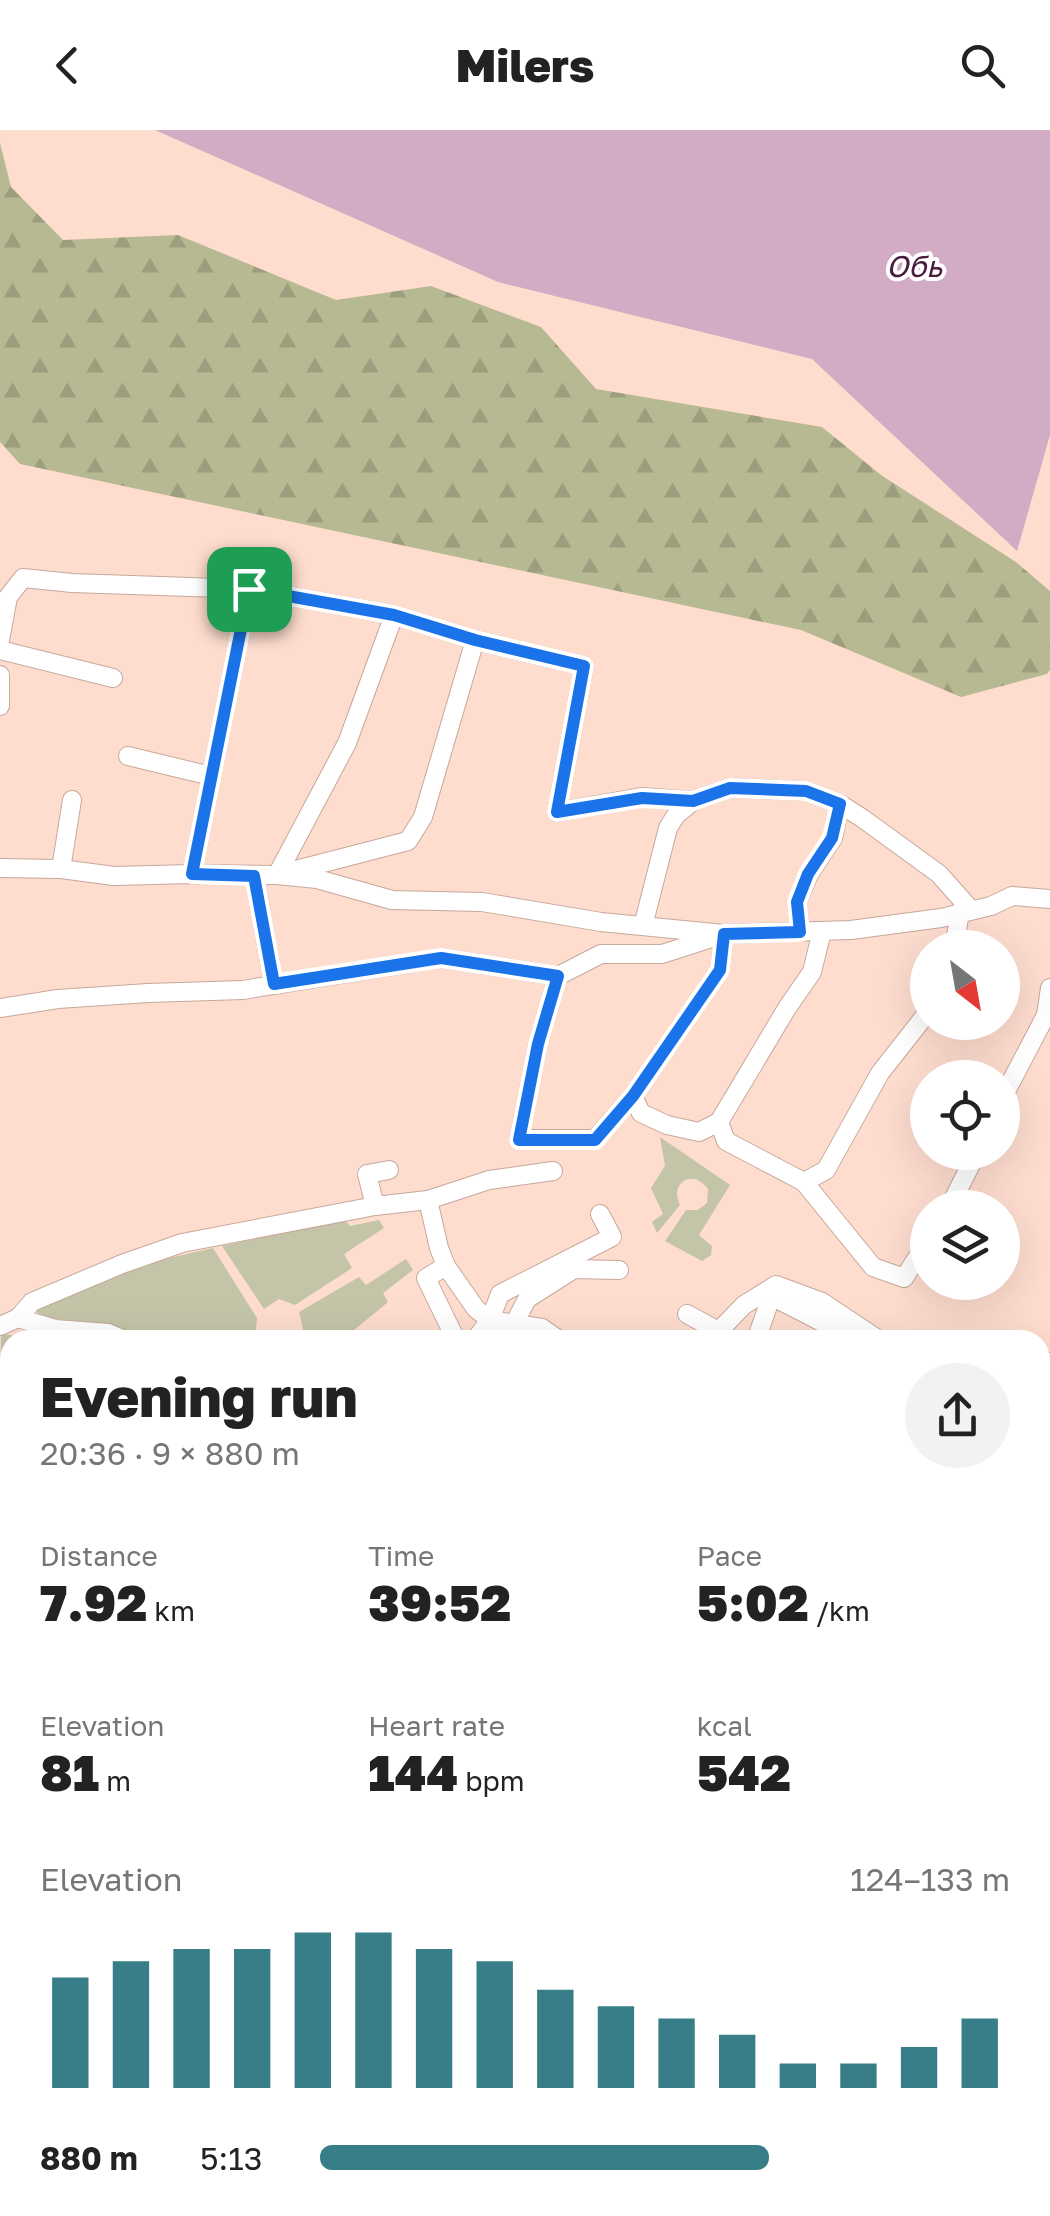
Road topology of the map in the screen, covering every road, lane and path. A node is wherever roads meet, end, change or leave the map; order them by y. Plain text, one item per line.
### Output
1 (249, 589) junction
2 (394, 615) junction
3 (0, 640) edge
4 (475, 640) junction
5 (0, 650) edge
6 (0, 675) edge
7 (113, 678) dead end
8 (0, 706) edge
9 (128, 756) dead end
10 (211, 776) junction
11 (72, 800) dead end
12 (693, 801) junction
13 (840, 804) junction
14 (62, 869) junction
15 (3, 870) edge
16 (192, 874) junction
17 (277, 875) junction
18 (254, 876) junction
19 (1050, 899) edge
20 (966, 911) junction
21 (643, 926) junction
22 (960, 930) edge
23 (822, 931) junction
24 (800, 932) junction
25 (724, 934) junction
26 (558, 976) junction
27 (274, 984) junction
28 (1050, 988) edge
29 (0, 1008) edge
30 (910, 1035) edge
31 (1020, 1065) edge
32 (633, 1096) junction
33 (719, 1122) junction
34 (388, 1170) dead end
35 (554, 1171) dead end
36 (804, 1182) junction
37 (428, 1200) junction
38 (375, 1206) junction
39 (600, 1214) dead end
40 (446, 1266) junction
41 (910, 1269) edge
42 (619, 1270) dead end
43 (773, 1290) junction
44 (687, 1314) dead end
45 (18, 1318) junction
46 (490, 1320) junction
47 (0, 1326) edge
48 (73, 1330) edge
49 (451, 1330) edge
50 (482, 1330) edge
51 (508, 1330) edge
52 (511, 1330) edge
53 (707, 1330) edge
54 (720, 1330) edge
55 (759, 1330) edge
56 (858, 1330) edge

1 - 2 street
1 - 3 street
1 - 10 street
2 - 4 street
2 - 17 street
4 - 12 street
4 - 17 street
5 - 7 street
6 - 8 street
9 - 10 street
10 - 16 street
11 - 14 street
12 - 13 street
12 - 21 street
13 - 20 street
13 - 24 street
14 - 15 street
14 - 16 street
16 - 18 street
17 - 18 street
17 - 21 street
18 - 27 street
19 - 20 street
20 - 22 street
20 - 23 street
21 - 25 street
23 - 24 street
23 - 33 street
24 - 25 street
25 - 26 street
25 - 32 street
26 - 27 street
26 - 32 street
27 - 29 street
28 - 31 street
30 - 36 street
32 - 33 street
33 - 36 street
34 - 38 street
35 - 37 street
36 - 41 street
37 - 38 street
37 - 40 street
38 - 45 street
39 - 46 street
40 - 46 street
40 - 49 street
42 - 52 street
43 - 54 street
43 - 55 street
43 - 56 street
44 - 53 street
45 - 47 street
45 - 48 street
46 - 50 street
46 - 51 street

